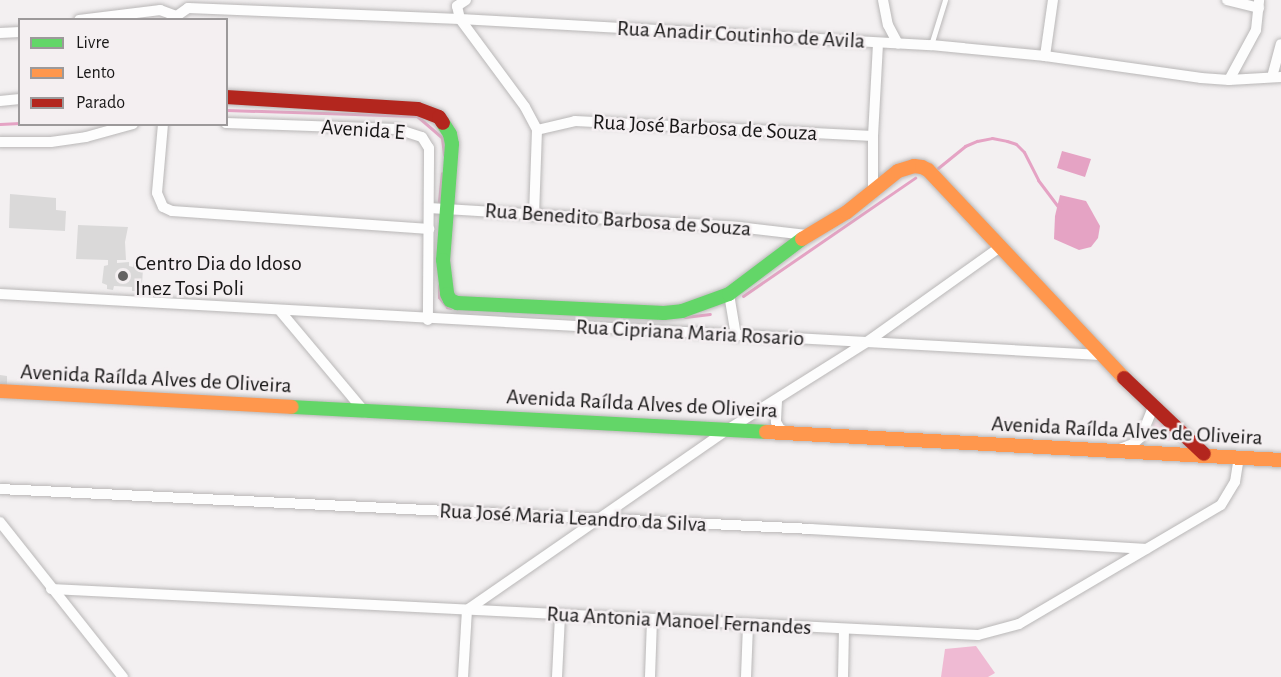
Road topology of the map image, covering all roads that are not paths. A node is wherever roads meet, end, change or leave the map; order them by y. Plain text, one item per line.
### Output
1 (883, 0) edge
2 (945, 0) edge
3 (1053, 0) edge
4 (1227, 0) edge
5 (459, 2) edge
6 (1259, 4) edge
7 (173, 17) edge
8 (96, 18) edge
9 (460, 19) junction
10 (18, 32) edge
11 (0, 33) edge
12 (878, 43) junction
13 (898, 44) junction
14 (1281, 44) edge
15 (931, 45) junction
16 (1045, 56) junction
17 (1276, 77) edge
18 (1229, 80) junction
19 (228, 97) edge
20 (18, 99) edge
21 (0, 101) edge
22 (228, 123) edge
23 (126, 126) edge
24 (163, 126) edge
25 (537, 130) junction
26 (873, 136) junction
27 (0, 142) edge
28 (873, 192) junction
29 (429, 208) junction
30 (447, 209) junction
31 (534, 216) junction
32 (429, 229) junction
33 (807, 235) junction
34 (999, 248) junction
35 (0, 294) edge
36 (729, 294) junction
37 (281, 312) junction
38 (428, 320) junction
39 (736, 336) junction
40 (867, 342) junction
41 (1100, 355) junction
42 (0, 391) edge
43 (777, 401) junction
44 (1154, 404) junction
45 (365, 412) junction
46 (727, 430) junction
47 (787, 432) junction
48 (1114, 452) junction
49 (1204, 454) junction
50 (1239, 456) junction
51 (1281, 460) edge
52 (0, 489) edge
53 (598, 518) junction
54 (0, 522) edge
55 (1146, 549) junction
56 (51, 589) junction
57 (467, 610) junction
58 (560, 616) junction
59 (652, 620) junction
60 (748, 624) junction
61 (844, 630) junction
62 (123, 677) edge
63 (463, 677) edge
64 (557, 677) edge
65 (650, 677) edge
66 (746, 677) edge
67 (843, 677) edge

1 - 13 street
2 - 15 lane
3 - 16 street
4 - 6 street
5 - 9 street
6 - 18 street
7 - 8 street, Rua Anadir Coutinho de Avila
7 - 9 street, Rua Anadir Coutinho de Avila
9 - 12 street, Rua Anadir Coutinho de Avila
9 - 25 street
10 - 11 street
12 - 13 street, Rua Anadir Coutinho de Avila
12 - 26 street
13 - 15 street, Rua Anadir Coutinho de Avila
14 - 17 street
15 - 16 street, Rua Anadir Coutinho de Avila
16 - 18 street, Rua Anadir Coutinho de Avila
17 - 18 street, Rua Anadir Coutinho de Avila
19 - 30 street
20 - 21 street
22 - 29 street, Avenida E
23 - 27 street
24 - 32 street
25 - 26 street, Rua José Barbosa de Souza
25 - 31 street
26 - 28 street
28 - 33 street
28 - 34 street
29 - 30 street, Rua Benedito Barbosa de Souza
29 - 32 street, Avenida E
30 - 31 street, Rua Benedito Barbosa de Souza
30 - 36 street
31 - 33 street, Rua Benedito Barbosa de Souza
32 - 38 street, Avenida E
33 - 36 street
34 - 40 street
34 - 41 street
35 - 37 street, Rua Cipriana Maria Rosario
36 - 39 street
37 - 38 street, Rua Cipriana Maria Rosario
37 - 45 street
38 - 39 street, Rua Cipriana Maria Rosario
39 - 40 street, Rua Cipriana Maria Rosario
40 - 41 street, Rua Cipriana Maria Rosario
40 - 43 street
41 - 44 street
42 - 45 street, Avenida Raílda Alves de Oliveira
43 - 46 street
43 - 47 street
44 - 48 street
44 - 49 street
45 - 46 street, Avenida Raílda Alves de Oliveira
46 - 47 street, Avenida Raílda Alves de Oliveira
46 - 53 street
47 - 48 street, Avenida Raílda Alves de Oliveira
48 - 49 street, Avenida Raílda Alves de Oliveira
49 - 50 street, Avenida Raílda Alves de Oliveira
50 - 51 street, Avenida Raílda Alves de Oliveira
50 - 55 street, Rua Antonia Manoel Fernandes
52 - 53 street, Rua José Maria Leandro da Silva
53 - 55 street, Rua José Maria Leandro da Silva
53 - 57 street
54 - 56 street
55 - 61 street, Rua Antonia Manoel Fernandes
56 - 57 street, Rua Antonia Manoel Fernandes
56 - 62 street
57 - 58 street, Rua Antonia Manoel Fernandes
57 - 63 street
58 - 59 street, Rua Antonia Manoel Fernandes
58 - 64 street
59 - 60 street, Rua Antonia Manoel Fernandes
59 - 65 street
60 - 61 street, Rua Antonia Manoel Fernandes
60 - 66 street
61 - 67 street

